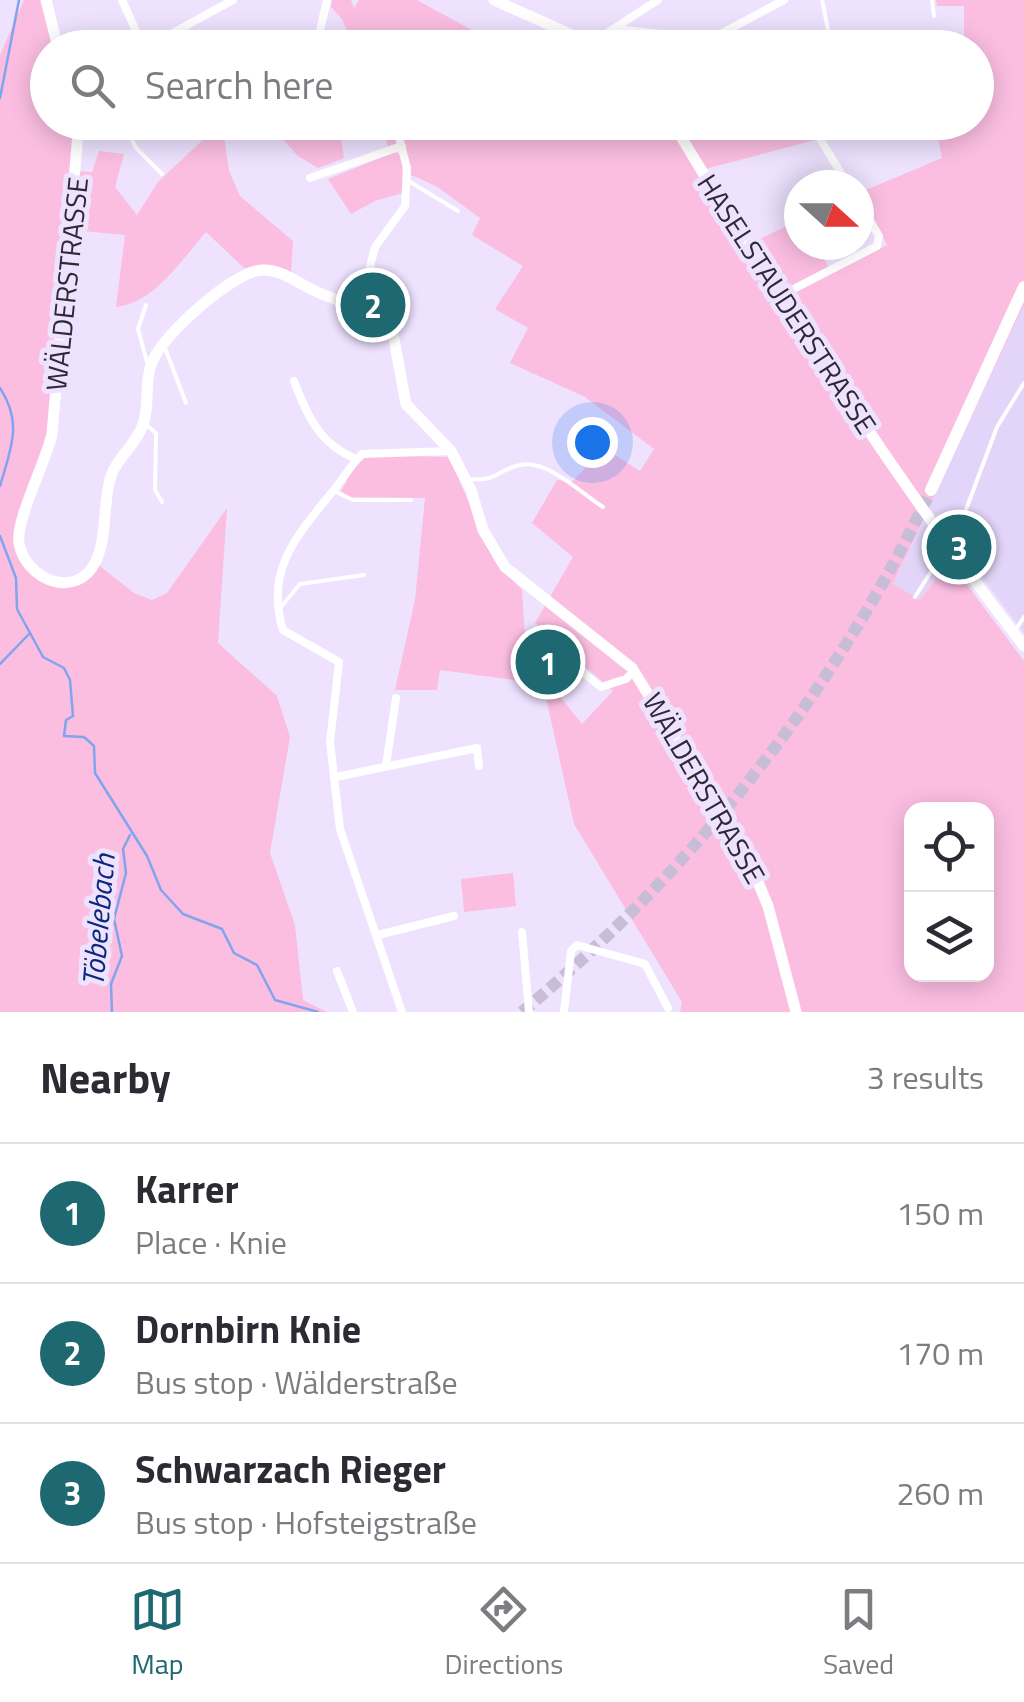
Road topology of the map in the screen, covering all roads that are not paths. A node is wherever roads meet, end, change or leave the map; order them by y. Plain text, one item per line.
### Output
1 (46, 0) edge
2 (122, 0) edge
3 (233, 0) edge
4 (328, 0) edge
5 (658, 0) edge
6 (784, 0) edge
7 (822, 0) edge
8 (932, 0) edge
9 (502, 2) edge
10 (934, 16) dead end
11 (54, 30) edge
12 (136, 30) edge
13 (181, 30) edge
14 (320, 30) edge
15 (564, 30) edge
16 (612, 30) edge
17 (727, 30) edge
18 (828, 30) edge
19 (77, 140) edge
20 (132, 140) edge
21 (400, 140) edge
22 (683, 140) edge
23 (821, 140) edge
24 (402, 146) junction
25 (839, 170) edge
26 (162, 174) dead end
27 (310, 178) dead end
28 (407, 180) junction
29 (458, 210) dead end
30 (850, 260) edge
31 (1024, 287) edge
32 (778, 297) junction
33 (354, 304) junction
34 (146, 306) dead end
35 (163, 344) junction
36 (150, 370) junction
37 (294, 382) dead end
38 (1024, 383) edge
39 (186, 403) dead end
40 (144, 424) junction
41 (451, 451) junction
42 (357, 459) junction
43 (466, 479) junction
44 (334, 490) junction
45 (931, 490) tunnel mouth
46 (411, 500) dead end
47 (162, 502) dead end
48 (603, 507) dead end
49 (944, 539) junction
50 (364, 574) dead end
51 (915, 597) dead end
52 (279, 610) junction
53 (1024, 617) edge
54 (1013, 632) junction
55 (1024, 646) edge
56 (564, 657) dead end
57 (634, 671) junction
58 (396, 698) dead end
59 (386, 766) junction
60 (479, 766) dead end
61 (336, 778) junction
62 (454, 916) dead end
63 (522, 932) dead end
64 (378, 935) junction
65 (337, 972) dead end
66 (668, 1008) dead end
67 (353, 1012) edge
68 (402, 1012) edge
69 (528, 1012) edge
70 (564, 1012) edge
71 (796, 1012) edge

1 - 11 street
2 - 12 street
3 - 13 street
4 - 14 street
5 - 16 street
6 - 17 street
7 - 18 lane
8 - 10 lane
9 - 15 street
19 - 40 street, WÄLDERSTRASSE
20 - 26 lane
21 - 24 street
22 - 32 street, HASELSTAUDERSTRASSE
23 - 25 street
24 - 27 street
24 - 28 street
28 - 29 lane
28 - 33 street
30 - 32 street
31 - 45 main road
32 - 49 street, HASELSTAUDERSTRASSE
33 - 35 street, WÄLDERSTRASSE
33 - 41 street, WÄLDERSTRASSE
34 - 36 lane, WÄLDERSTRASSE
35 - 36 street, WÄLDERSTRASSE
35 - 39 lane
36 - 40 street, WÄLDERSTRASSE
37 - 42 street
38 - 49 lane
40 - 47 lane, WÄLDERSTRASSE
41 - 42 street
41 - 43 street, WÄLDERSTRASSE
42 - 44 street
43 - 48 lane
43 - 57 street, WÄLDERSTRASSE
44 - 46 lane
44 - 52 street
49 - 51 lane
49 - 54 street, HASELSTAUDERSTRASSE
50 - 52 lane
52 - 61 street
53 - 54 lane
54 - 55 street, HASELSTAUDERSTRASSE
56 - 57 street
57 - 71 street, WÄLDERSTRASSE
58 - 59 street
59 - 60 street
59 - 61 street
61 - 64 street
62 - 64 street
63 - 69 street
64 - 68 street
65 - 67 street
66 - 70 street

